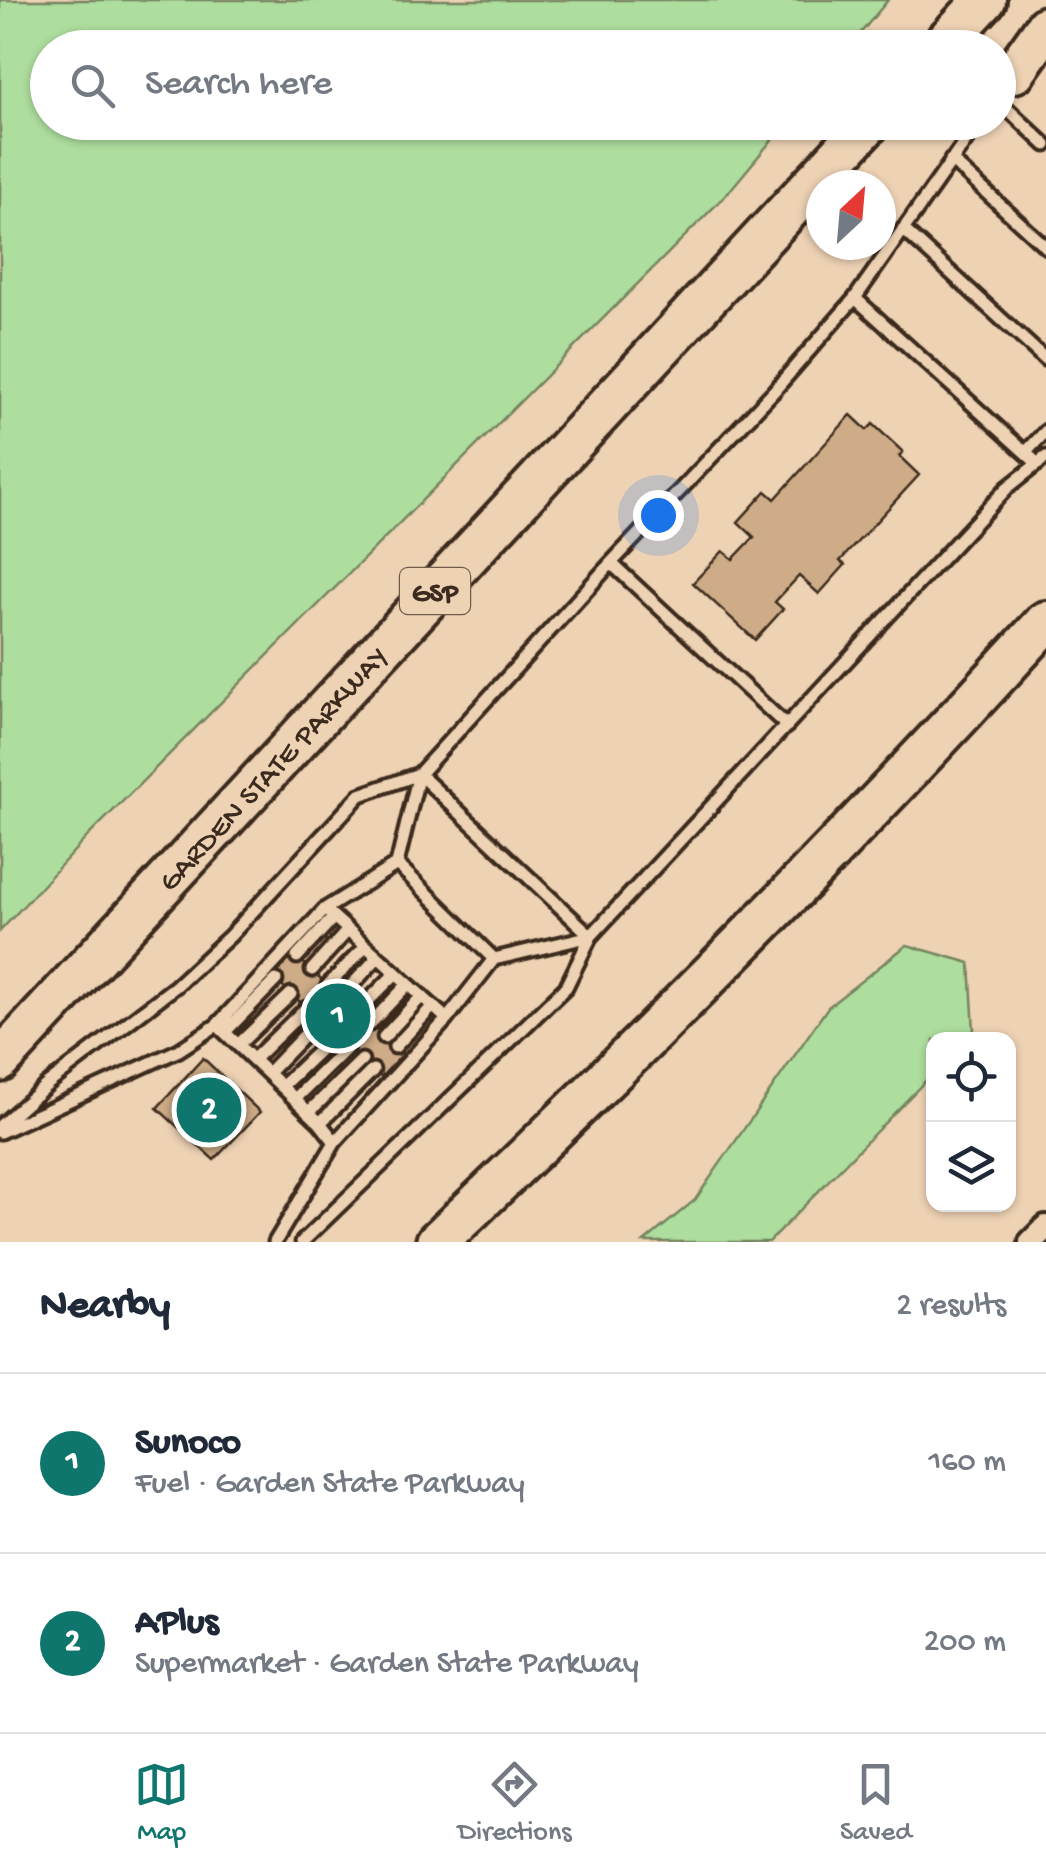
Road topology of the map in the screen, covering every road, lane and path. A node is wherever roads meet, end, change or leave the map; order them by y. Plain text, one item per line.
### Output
1 (985, 0) edge
2 (1046, 26) edge
3 (957, 30) edge
4 (1016, 71) edge
5 (1016, 105) edge
6 (853, 140) edge
7 (966, 140) edge
8 (1046, 145) edge
9 (951, 160) junction
10 (904, 229) junction
11 (1046, 247) edge
12 (854, 298) junction
13 (1046, 360) edge
14 (1046, 431) edge
15 (1026, 452) junction
16 (1042, 460) edge
17 (611, 563) junction
18 (1046, 622) edge
19 (787, 726) junction
20 (419, 774) junction
21 (397, 864) junction
22 (329, 913) junction
23 (348, 930) junction
24 (591, 936) junction
25 (366, 946) junction
26 (298, 957) dead end
27 (378, 957) junction
28 (494, 959) junction
29 (312, 970) dead end
30 (396, 973) junction
31 (276, 980) dead end
32 (408, 984) junction
33 (328, 985) dead end
34 (290, 994) dead end
35 (422, 996) junction
36 (342, 997) dead end
37 (433, 1006) junction
38 (306, 1008) dead end
39 (357, 1012) dead end
40 (448, 1019) junction
41 (319, 1020) dead end
42 (370, 1024) dead end
43 (221, 1028) junction
44 (335, 1035) dead end
45 (384, 1037) dead end
46 (239, 1044) junction
47 (348, 1047) dead end
48 (395, 1047) dead end
49 (254, 1059) junction
50 (362, 1060) dead end
51 (0, 1061) edge
52 (372, 1070) dead end
53 (268, 1072) junction
54 (282, 1086) junction
55 (295, 1099) junction
56 (309, 1112) junction
57 (320, 1124) junction
58 (0, 1129) edge
59 (335, 1142) junction
60 (1046, 1227) edge
61 (275, 1242) edge
62 (302, 1242) edge
63 (437, 1242) edge
64 (1031, 1242) edge

1 - 3 highway
2 - 4 highway
5 - 8 lane
6 - 51 highway, GARDEN STATE PARKWAY / GSP
7 - 9 lane
9 - 10 lane
9 - 11 lane
10 - 12 lane
10 - 13 lane
12 - 15 lane
12 - 17 lane
14 - 15 lane
15 - 16 lane
16 - 19 lane
17 - 19 lane
17 - 20 lane
18 - 63 highway
19 - 24 lane
20 - 21 lane
20 - 24 lane
20 - 58 lane
21 - 22 lane
21 - 28 lane
22 - 23 lane
22 - 26 lane
22 - 43 lane
23 - 25 lane
23 - 29 lane
24 - 28 lane
24 - 62 lane
25 - 27 lane
25 - 33 lane
27 - 30 lane
27 - 36 lane
28 - 40 lane
30 - 32 lane
30 - 39 lane
31 - 43 lane
32 - 35 lane
32 - 42 lane
34 - 46 lane
35 - 37 lane
35 - 45 lane
37 - 40 lane
37 - 48 lane
38 - 49 lane
40 - 59 lane
41 - 53 lane
43 - 46 lane
43 - 58 lane
44 - 54 lane
46 - 49 lane
47 - 55 lane
49 - 53 lane
50 - 56 lane
52 - 57 lane
53 - 54 lane
54 - 55 lane
55 - 56 lane
56 - 57 lane
57 - 59 lane
59 - 61 lane
60 - 64 street

